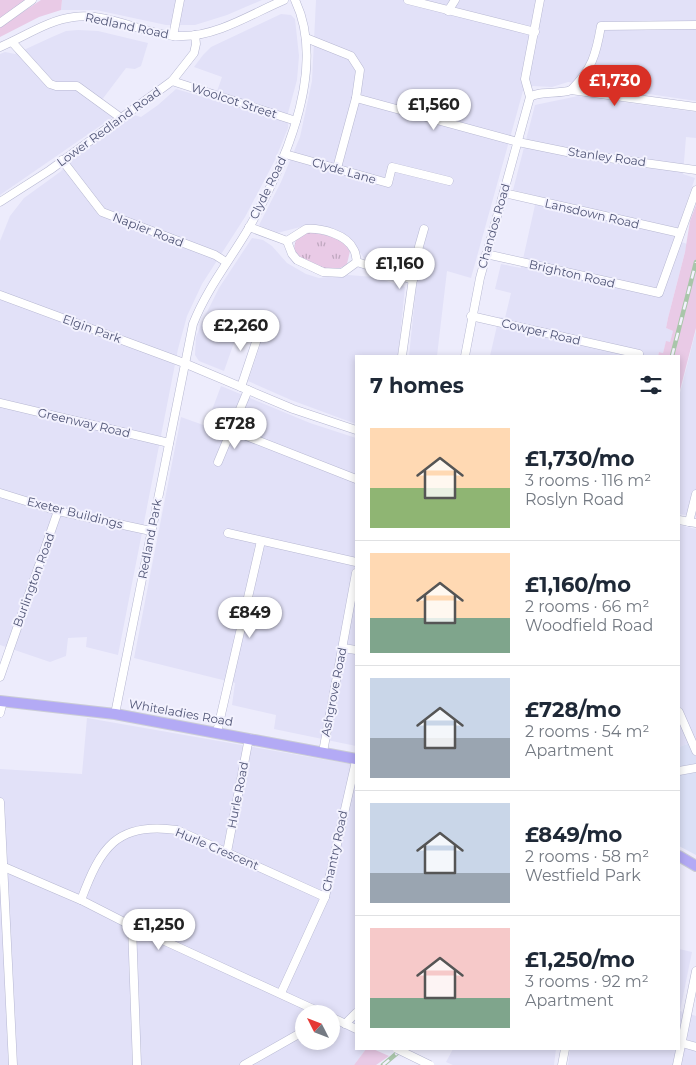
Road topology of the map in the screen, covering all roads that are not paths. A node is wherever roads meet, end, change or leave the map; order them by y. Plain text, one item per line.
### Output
1 (32, 0) edge
2 (180, 0) edge
3 (284, 0) edge
4 (296, 0) edge
5 (408, 0) edge
6 (455, 0) edge
7 (540, 0) edge
8 (448, 10) junction
9 (0, 23) edge
10 (696, 25) edge
11 (535, 32) junction
12 (195, 35) junction
13 (173, 36) junction
14 (306, 38) junction
15 (12, 42) junction
16 (0, 47) edge
17 (172, 81) junction
18 (571, 90) junction
19 (530, 97) junction
20 (356, 98) junction
21 (696, 107) edge
22 (121, 118) junction
23 (296, 121) junction
24 (518, 142) junction
25 (285, 154) junction
26 (62, 160) junction
27 (337, 168) junction
28 (696, 170) edge
29 (449, 181) dead end
30 (696, 190) edge
31 (504, 194) junction
32 (0, 202) edge
33 (249, 227) junction
34 (424, 229) dead end
35 (680, 234) junction
36 (288, 241) junction
37 (486, 254) junction
38 (226, 262) junction
39 (357, 262) junction
40 (412, 280) junction
41 (0, 294) edge
42 (471, 316) junction
43 (262, 324) dead end
44 (628, 354) edge
45 (639, 354) dead end
46 (402, 355) edge
47 (465, 355) edge
48 (184, 364) junction
49 (244, 389) junction
50 (0, 403) edge
51 (231, 430) junction
52 (355, 430) edge
53 (169, 443) junction
54 (218, 462) dead end
55 (355, 479) edge
56 (0, 493) edge
57 (696, 494) edge
58 (58, 511) junction
59 (680, 520) edge
60 (693, 522) edge
61 (151, 531) junction
62 (228, 533) dead end
63 (260, 541) junction
64 (355, 562) edge
65 (355, 579) edge
66 (343, 648) junction
67 (355, 650) edge
68 (0, 677) edge
69 (1, 701) edge
70 (0, 713) edge
71 (115, 714) junction
72 (680, 714) edge
73 (217, 732) junction
74 (249, 738) junction
75 (696, 751) edge
76 (323, 752) junction
77 (355, 760) edge
78 (355, 765) edge
79 (693, 769) edge
80 (680, 771) edge
81 (696, 776) edge
82 (0, 802) edge
83 (227, 852) junction
84 (680, 857) edge
85 (696, 866) edge
86 (4, 867) junction
87 (326, 897) junction
88 (81, 900) junction
89 (132, 926) junction
90 (696, 971) edge
91 (280, 993) junction
92 (305, 1005) edge
93 (355, 1014) edge
94 (340, 1022) edge
95 (345, 1024) junction
96 (355, 1029) edge
97 (295, 1036) edge
98 (682, 1043) junction
99 (696, 1047) edge
100 (399, 1050) edge
101 (564, 1050) edge
102 (13, 1065) edge
103 (137, 1065) edge
104 (244, 1065) edge
105 (430, 1065) edge
106 (562, 1065) edge
107 (678, 1065) edge

1 - 9 street
2 - 13 street
3 - 12 street, Redland Road
4 - 14 street, Clyde Road
5 - 8 street
6 - 8 street
7 - 11 street
8 - 11 street
10 - 18 street
11 - 19 street
12 - 13 street, Redland Road
12 - 17 street, Lower Redland Road
13 - 15 street, Redland Road
14 - 20 street
14 - 23 street, Clyde Road
15 - 16 street, Redland Road
15 - 22 street
17 - 22 street, Lower Redland Road
17 - 23 street, Woolcot Street
18 - 19 street
18 - 21 street
19 - 24 street, Chandos Road
20 - 24 street, Stanley Road
20 - 27 street
22 - 26 street, Lower Redland Road
23 - 25 street, Clyde Road
24 - 28 street, Stanley Road
24 - 31 street, Chandos Road
25 - 27 street, Clyde Lane
25 - 33 street, Clyde Road
26 - 32 street, Lower Redland Road
26 - 38 street, Napier Road
27 - 29 street, Clyde Lane
30 - 35 street
31 - 35 street, Lansdown Road
31 - 37 street, Chandos Road
33 - 36 street
33 - 38 street, Clyde Road
34 - 40 street
35 - 37 street, Brighton Road
36 - 39 street
36 - 39 street
37 - 42 street, Chandos Road
38 - 48 street, Clyde Road
39 - 40 street
40 - 46 street
41 - 48 street, Elgin Park
42 - 44 street, Cowper Road
42 - 47 street, Chandos Road
43 - 49 street
44 - 45 street, Cowper Road
48 - 49 street, Elgin Park
48 - 53 street, Redland Park
49 - 51 street
49 - 52 street, Elgin Park
50 - 53 street, Greenway Road
51 - 54 street
51 - 55 street
53 - 61 street, Redland Park
56 - 58 street, Exeter Buildings
57 - 60 street
58 - 61 street, Exeter Buildings
58 - 68 street, Burlington Road
59 - 60 street
61 - 71 street, Redland Park
62 - 63 street
63 - 64 street
63 - 73 street
65 - 66 street, Ashgrove Road
66 - 67 street
66 - 76 street, Ashgrove Road
69 - 70 street
69 - 71 main road, Whiteladies Road
71 - 73 main road, Whiteladies Road
72 - 75 street
73 - 74 main road, Whiteladies Road
74 - 76 main road, Whiteladies Road
74 - 83 street, Hurle Road
76 - 77 main road, Whiteladies Road
78 - 87 street, Chantry Road
79 - 80 street
79 - 81 street
82 - 86 street
83 - 87 street, Hurle Crescent
83 - 88 street, Hurle Crescent
84 - 85 main road
86 - 88 street
86 - 102 street
87 - 91 street, Chantry Road
88 - 89 street
89 - 91 street
89 - 103 street
90 - 98 street
91 - 92 street
93 - 95 street
94 - 95 street
95 - 96 street
97 - 104 street
98 - 99 street
98 - 107 street
100 - 105 street, bridge
101 - 106 street

